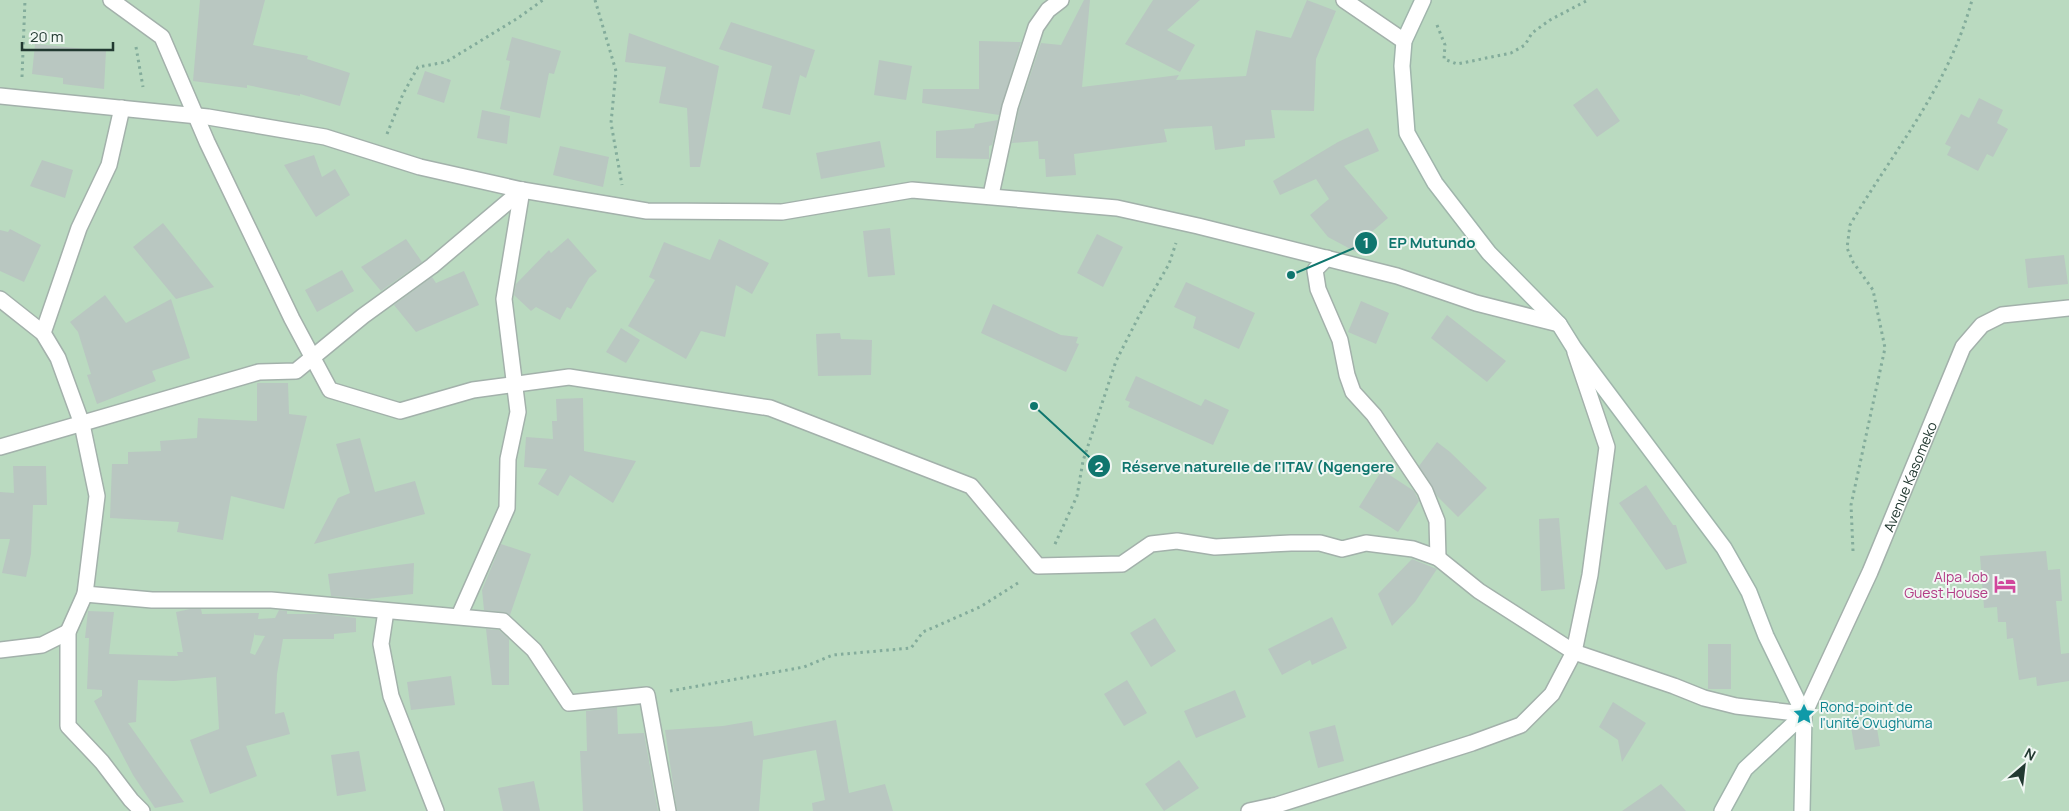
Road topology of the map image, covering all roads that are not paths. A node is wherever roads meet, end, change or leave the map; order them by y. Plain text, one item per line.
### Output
1 (110, 0) edge
2 (1061, 0) edge
3 (1344, 0) edge
4 (1423, 0) edge
5 (1404, 41) junction
6 (0, 96) edge
7 (122, 108) junction
8 (195, 115) junction
9 (522, 190) junction
10 (992, 196) junction
11 (1327, 258) junction
12 (0, 299) edge
13 (2069, 308) edge
14 (1559, 324) junction
15 (42, 333) junction
16 (1574, 348) junction
17 (313, 357) junction
18 (515, 384) junction
19 (82, 424) junction
20 (0, 447) edge
21 (1438, 558) junction
22 (85, 594) junction
23 (386, 611) junction
24 (460, 616) junction
25 (68, 632) junction
26 (0, 650) edge
27 (1574, 652) junction
28 (1804, 714) junction
29 (142, 811) edge
30 (436, 811) edge
31 (668, 811) edge
32 (1249, 811) edge
33 (1722, 811) edge
34 (1802, 811) edge

1 - 8 street
2 - 10 street
3 - 5 street
4 - 5 street
5 - 14 street
6 - 7 street
7 - 8 street
7 - 15 street
8 - 9 street
8 - 17 street
9 - 10 street
9 - 17 street
9 - 18 street
10 - 11 street
11 - 14 street
11 - 21 street
12 - 15 street
13 - 28 street, Avenue Kasomeko
14 - 16 street
15 - 19 street
16 - 27 street
16 - 28 street
17 - 18 street
17 - 19 street
18 - 21 street
18 - 24 street
19 - 20 street
19 - 22 street
21 - 27 street
22 - 23 street
22 - 25 street
23 - 24 street
23 - 30 street
24 - 31 street
25 - 26 street
25 - 29 street
27 - 28 street
27 - 32 street
28 - 33 street
28 - 34 street

